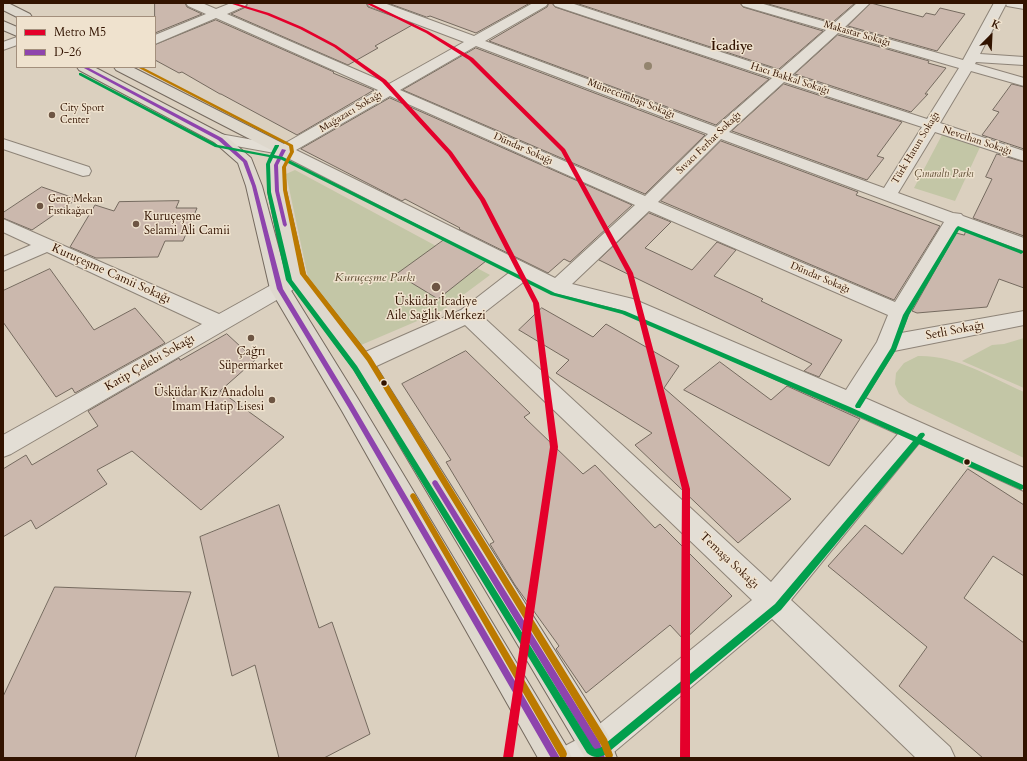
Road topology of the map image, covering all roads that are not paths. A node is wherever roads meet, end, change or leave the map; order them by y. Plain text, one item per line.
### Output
1 (192, 3) edge
2 (241, 3) edge
3 (373, 3) edge
4 (542, 3) edge
5 (560, 3) edge
6 (747, 3) edge
7 (864, 3) edge
8 (1000, 3) edge
9 (1011, 3) edge
10 (5, 5) edge
11 (1024, 5) edge
12 (216, 14) junction
13 (24, 16) edge
14 (3, 25) edge
15 (834, 28) junction
16 (16, 32) edge
17 (156, 40) edge
18 (475, 40) junction
19 (16, 41) edge
20 (3, 46) edge
21 (1024, 61) edge
22 (969, 62) junction
23 (86, 68) edge
24 (123, 68) edge
25 (781, 76) junction
26 (1024, 82) edge
27 (388, 90) junction
28 (930, 125) junction
29 (718, 133) junction
30 (220, 139) junction
31 (3, 144) edge
32 (292, 146) junction
33 (1024, 156) edge
34 (83, 170) dead end
35 (888, 195) junction
36 (647, 204) junction
37 (955, 218) junction
38 (3, 225) edge
39 (47, 245) junction
40 (1024, 245) edge
41 (3, 265) edge
42 (524, 271) junction
43 (288, 283) junction
44 (557, 287) junction
45 (899, 312) junction
46 (468, 315) junction
47 (1024, 318) edge
48 (220, 323) junction
49 (887, 344) junction
50 (362, 363) junction
51 (851, 402) junction
52 (916, 430) junction
53 (3, 447) edge
54 (1024, 480) edge
55 (772, 601) junction
56 (591, 754) edge
57 (556, 758) edge
58 (939, 758) edge

1 - 12 street, Dündar Sokağı
2 - 12 street
3 - 18 street, Müneccimbaşı Sokağı
4 - 18 street, Mağazacı Sokağı
5 - 25 street, Hacı Bakkal Sokağı
6 - 15 street, Makastar Sokağı
7 - 15 street, Sıvacı Ferhat Sokağı
8 - 22 street, Türk Hatun Sokağı
9 - 11 street
10 - 13 main road
12 - 17 street
12 - 27 street, Dündar Sokağı
14 - 16 main road
15 - 22 street, Makastar Sokağı
15 - 25 street, Sıvacı Ferhat Sokağı
18 - 27 street, Mağazacı Sokağı
18 - 29 street, Müneccimbaşı Sokağı
19 - 20 street
21 - 22 street
22 - 26 street
22 - 28 street, Türk Hatun Sokağı
23 - 30 main road
24 - 32 main road
25 - 28 street, Hacı Bakkal Sokağı
25 - 29 street, Sıvacı Ferhat Sokağı
27 - 32 street, Mağazacı Sokağı
27 - 36 street, Dündar Sokağı
28 - 33 street, Nevcihan Sokağı
28 - 35 street, Türk Hatun Sokağı
29 - 35 street, Müneccimbaşı Sokağı
29 - 36 street, Sıvacı Ferhat Sokağı
30 - 32 street
30 - 43 main road
31 - 34 street
32 - 42 street
32 - 43 main road
35 - 37 street, Türk Hatun Sokağı
36 - 44 street, Sıvacı Ferhat Sokağı
36 - 45 street, Dündar Sokağı
37 - 40 street, Türk Hatun Sokağı
37 - 45 street
38 - 39 street, Kuruçeşme Camii Sokağı
39 - 41 street
39 - 48 street, Kuruçeşme Camii Sokağı
42 - 44 street
42 - 46 street
43 - 48 street, Katip Çelebi Sokağı
43 - 50 main road
43 - 57 main road
44 - 51 street
45 - 49 street
46 - 50 street
46 - 55 street, Temaşa Sokağı
47 - 49 street, Setli Sokağı
48 - 53 street, Katip Çelebi Sokağı
49 - 51 street
50 - 56 main road
51 - 52 street
52 - 54 street
52 - 55 street
55 - 56 street
55 - 58 street, Temaşa Sokağı

